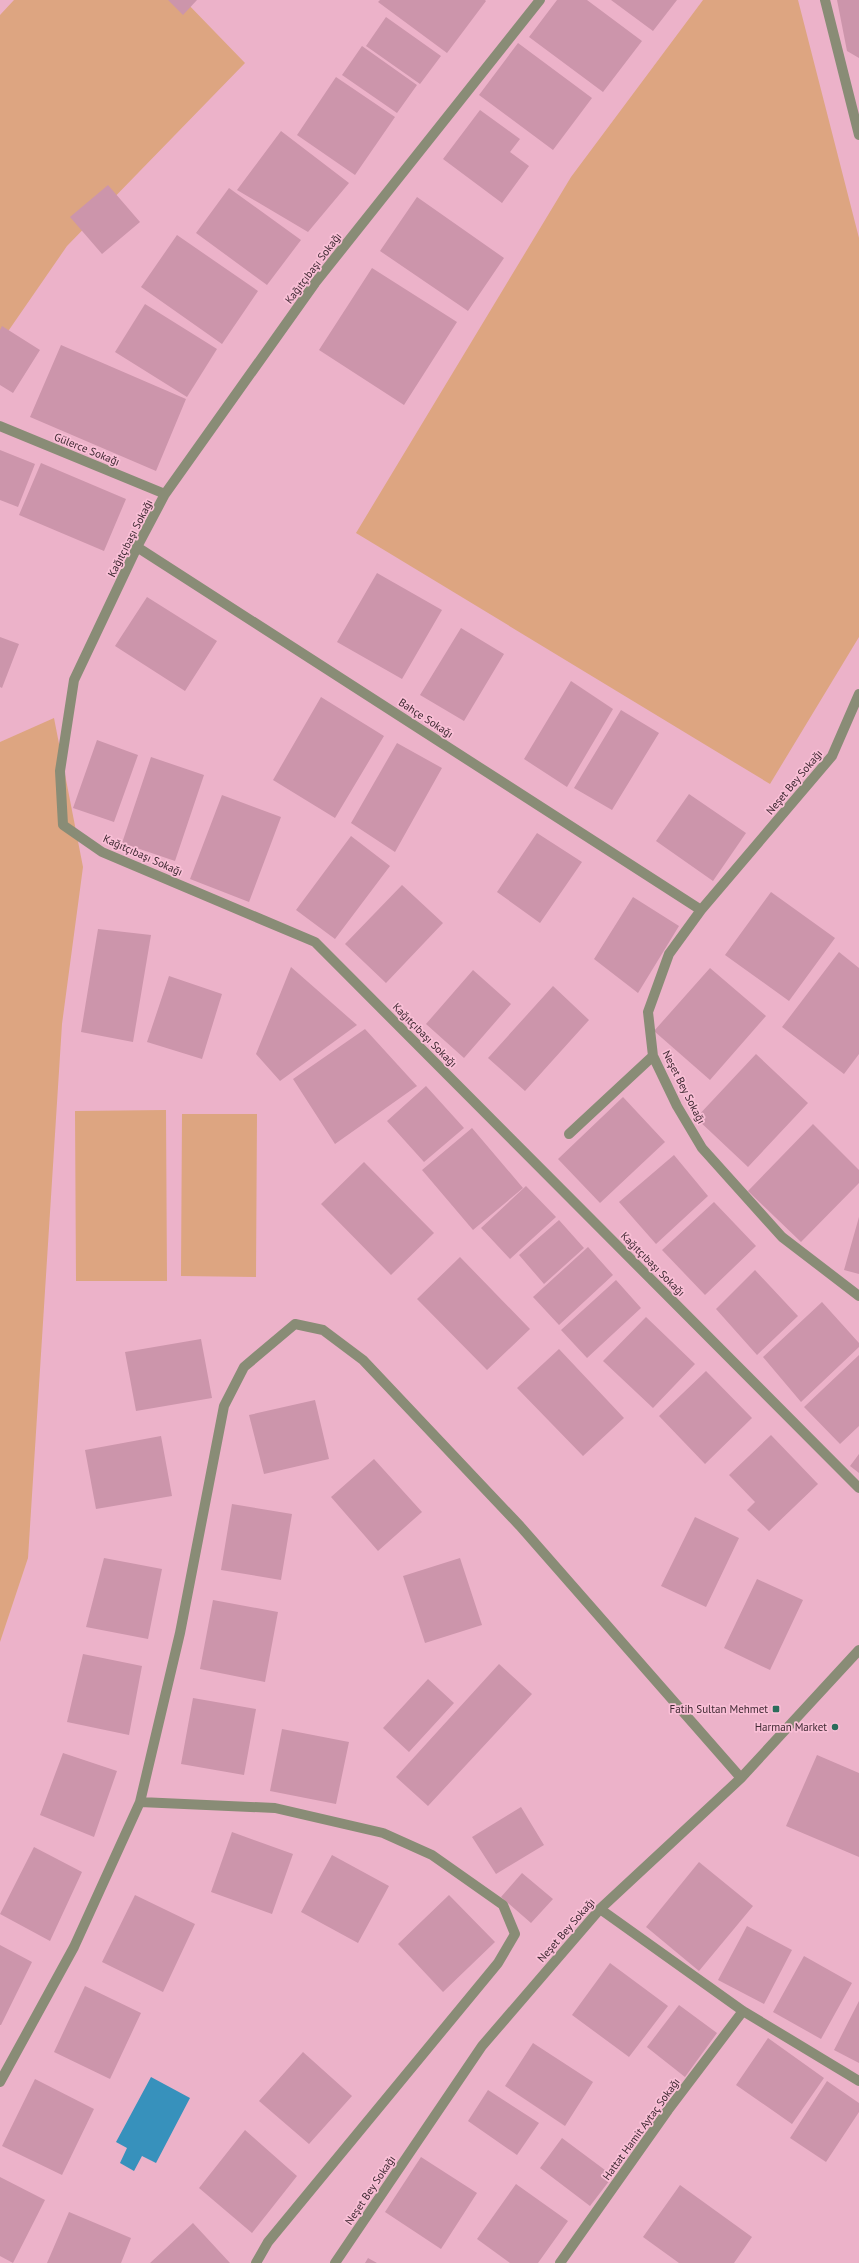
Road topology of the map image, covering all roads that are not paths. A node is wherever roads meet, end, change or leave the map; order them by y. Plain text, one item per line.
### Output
1 (540, 0) edge
2 (825, 0) edge
3 (859, 135) edge
4 (0, 426) edge
5 (165, 494) junction
6 (137, 547) junction
7 (859, 694) edge
8 (701, 910) junction
9 (653, 1056) junction
10 (569, 1134) dead end
11 (859, 1296) edge
12 (859, 1488) edge
13 (859, 1650) edge
14 (741, 1778) junction
15 (140, 1802) junction
16 (600, 1909) junction
17 (743, 2011) junction
18 (859, 2081) edge
19 (0, 2082) edge
20 (256, 2263) edge
21 (335, 2263) edge
22 (560, 2263) edge

1 - 5 street, Kağıtçıbaşı Sokağı
2 - 3 street
4 - 5 street, Gülerce Sokağı
5 - 6 street, Kağıtçıbaşı Sokağı
6 - 8 street, Bahçe Sokağı
6 - 12 street, Kağıtçıbaşı Sokağı
7 - 8 street, Neşet Bey Sokağı
8 - 9 street, Neşet Bey Sokağı
9 - 10 street
9 - 11 street, Neşet Bey Sokağı
13 - 14 street, Neşet Bey Sokağı
14 - 15 street
14 - 16 street, Neşet Bey Sokağı
15 - 19 street
15 - 20 street
16 - 17 street
16 - 21 street, Neşet Bey Sokağı
17 - 18 street
17 - 22 street, Hattat Hamit Aytaç Sokağı

